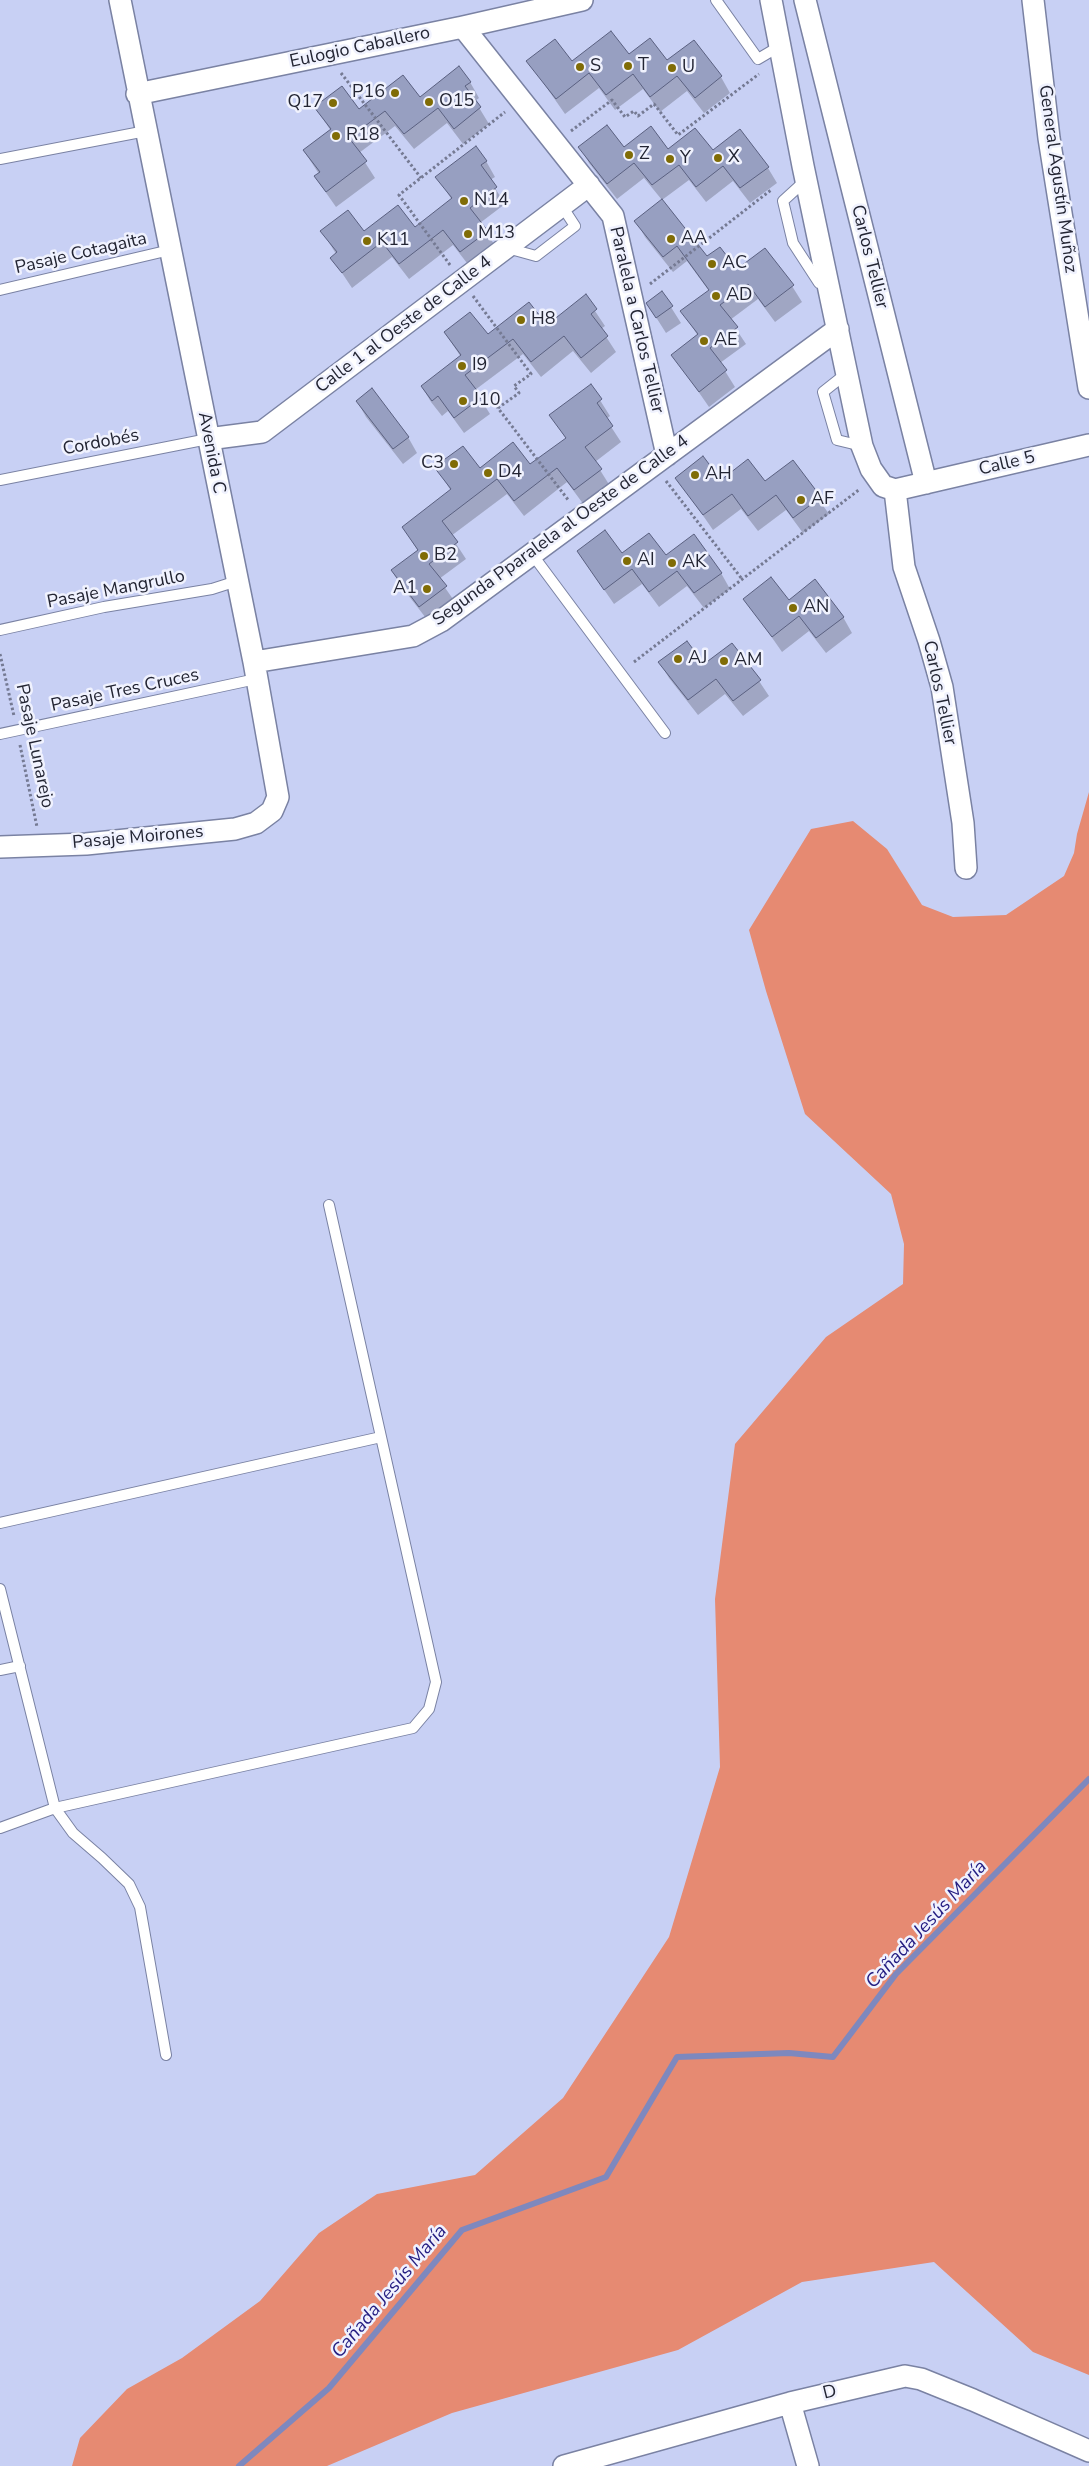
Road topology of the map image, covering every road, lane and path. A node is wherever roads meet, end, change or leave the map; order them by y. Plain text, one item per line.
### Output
1 (120, 0) edge
2 (582, 0) edge
3 (716, 0) edge
4 (771, 0) edge
5 (805, 0) edge
6 (1033, 0) edge
7 (463, 27) junction
8 (780, 52) junction
9 (328, 55) junction
10 (137, 94) junction
11 (521, 100) junction
12 (146, 131) junction
13 (555, 143) junction
14 (0, 159) edge
15 (804, 173) junction
16 (421, 178) junction
17 (589, 185) junction
18 (170, 250) junction
19 (461, 282) junction
20 (0, 290) edge
21 (631, 298) junction
22 (838, 330) junction
23 (1089, 388) edge
24 (208, 439) junction
25 (1089, 445) edge
26 (660, 460) junction
27 (877, 476) junction
28 (0, 480) edge
29 (926, 483) junction
30 (896, 490) junction
31 (581, 518) junction
32 (532, 554) junction
33 (742, 579) junction
34 (237, 581) junction
35 (0, 630) edge
36 (0, 654) edge
37 (634, 662) dead end
38 (255, 671) junction
39 (17, 731) junction
40 (665, 733) dead end
41 (0, 734) edge
42 (272, 812) joint
43 (41, 844) junction
44 (0, 847) edge
45 (966, 868) dead end
46 (329, 1204) dead end
47 (381, 1437) junction
48 (0, 1522) edge
49 (0, 1589) edge
50 (20, 1666) junction
51 (0, 1670) edge
52 (56, 1808) junction
53 (0, 1828) edge
54 (166, 2055) dead end
55 (790, 2403) junction
56 (1089, 2451) edge
57 (564, 2466) edge
58 (808, 2466) edge

1 - 10 street, Avenida C
2 - 7 street, Eulogio Caballero
3 - 8 lane
4 - 8 street
5 - 29 street, Carlos Tellier
6 - 23 street, General Agustín Muñoz
7 - 9 street, Eulogio Caballero
7 - 11 street, Paralela a Carlos Tellier
8 - 13 path
8 - 15 street
9 - 10 street, Eulogio Caballero
9 - 16 path
10 - 12 street, Avenida C
11 - 13 street, Paralela a Carlos Tellier
11 - 16 path
12 - 14 lane
12 - 18 street, Avenida C
13 - 17 street, Paralela a Carlos Tellier
15 - 21 path
15 - 22 street
16 - 19 path
17 - 19 street, Calle 1 al Oeste de Calle 4
17 - 21 street, Paralela a Carlos Tellier
18 - 20 lane, Pasaje Cotagaita
18 - 24 street, Avenida C
19 - 24 street, Calle 1 al Oeste de Calle 4
19 - 31 path
21 - 26 street, Paralela a Carlos Tellier
22 - 26 street, Segunda Pparalela al Oeste de Calle 4
22 - 27 street
24 - 28 lane, Cordobés
24 - 34 street, Avenida C
25 - 29 street, Calle 5
26 - 31 street, Segunda Pparalela al Oeste de Calle 4
26 - 33 path
27 - 30 street
27 - 33 path
29 - 30 street
30 - 45 street, Carlos Tellier
31 - 32 street, Segunda Pparalela al Oeste de Calle 4
32 - 38 street, Segunda Pparalela al Oeste de Calle 4
32 - 40 lane
33 - 37 path
34 - 35 lane, Pasaje Mangrullo
34 - 38 street, Avenida C
36 - 39 path, Pasaje Lunarejo
38 - 39 lane, Pasaje Tres Cruces
38 - 42 street, Avenida C
39 - 41 lane, Pasaje Tres Cruces
39 - 43 path, Pasaje Lunarejo
42 - 43 street, Pasaje Moirones
43 - 44 street, Pasaje Moirones
46 - 47 lane
47 - 48 lane
47 - 52 lane
49 - 50 lane
50 - 51 lane
50 - 52 lane
52 - 53 lane
52 - 54 lane
55 - 56 street, D
55 - 57 street, D
55 - 58 street

